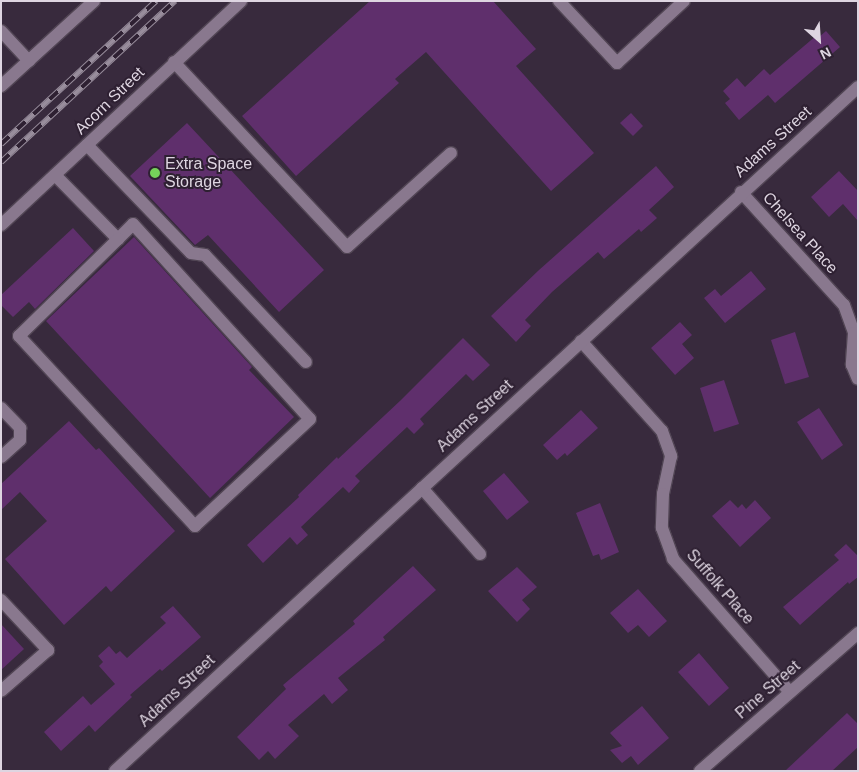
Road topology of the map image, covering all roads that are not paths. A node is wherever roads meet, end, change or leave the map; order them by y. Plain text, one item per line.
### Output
1 (94, 1) edge
2 (240, 1) edge
3 (560, 1) edge
4 (684, 1) edge
5 (1, 31) edge
6 (29, 61) junction
7 (174, 62) junction
8 (1, 86) edge
9 (858, 87) edge
10 (87, 145) junction
11 (451, 153) dead end
12 (55, 175) junction
13 (741, 192) junction
14 (1, 225) edge
15 (118, 239) junction
16 (580, 341) junction
17 (306, 362) dead end
18 (858, 379) edge
19 (1, 408) edge
20 (1, 457) edge
21 (422, 488) junction
22 (480, 554) dead end
23 (1, 600) edge
24 (858, 633) edge
25 (1, 691) edge
26 (790, 692) junction
27 (115, 771) edge
28 (700, 771) edge

1 - 6 street
2 - 7 street, Acorn Street
3 - 4 street
5 - 6 street
6 - 8 street
7 - 10 street, Acorn Street
7 - 11 street
9 - 13 street, Adams Street
10 - 12 street, Acorn Street
10 - 17 street
12 - 14 street, Acorn Street
12 - 15 street
13 - 16 street, Adams Street
13 - 18 street, Chelsea Place
15 - 15 street
16 - 21 street, Adams Street
16 - 26 street, Suffolk Place
19 - 20 street
21 - 22 street
21 - 27 street, Adams Street
23 - 25 street
24 - 26 street, Pine Street
26 - 28 street, Pine Street

